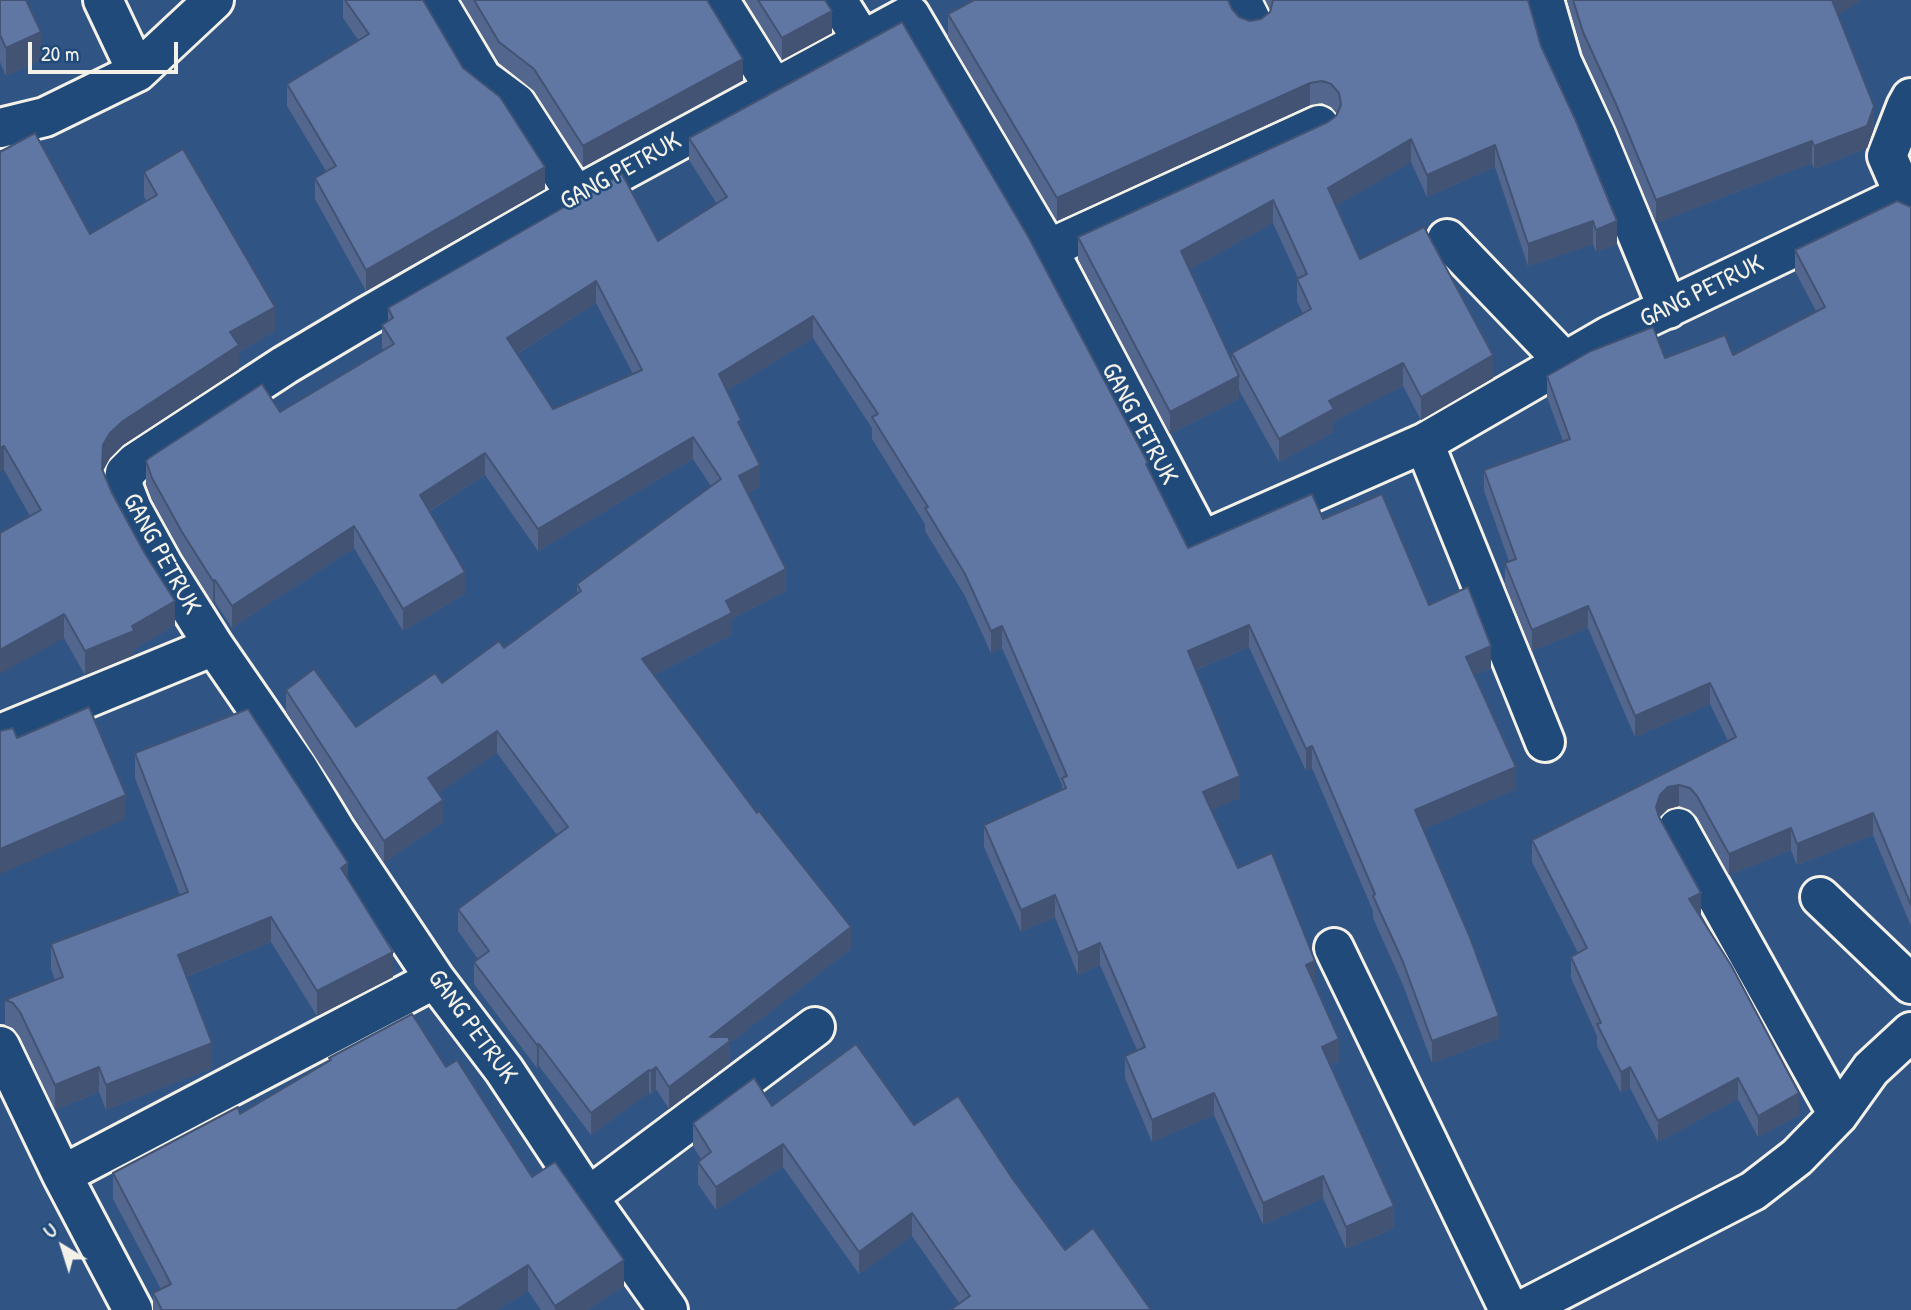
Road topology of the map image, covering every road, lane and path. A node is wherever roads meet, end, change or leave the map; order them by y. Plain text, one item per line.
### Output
1 (103, 0) edge
2 (214, 0) edge
3 (436, 0) edge
4 (719, 0) edge
5 (837, 0) edge
6 (1544, 0) edge
7 (922, 7) edge
8 (862, 40) junction
9 (137, 72) junction
10 (774, 88) junction
11 (1911, 98) edge
12 (1319, 125) edge
13 (0, 128) edge
14 (576, 196) junction
15 (1907, 201) edge
16 (1447, 239) dead end
17 (1048, 249) junction
18 (1668, 309) junction
19 (1564, 361) junction
20 (1424, 443) junction
21 (214, 646) junction
22 (0, 734) edge
23 (1545, 742) dead end
24 (1678, 828) dead end
25 (1820, 897) dead end
26 (1334, 948) dead end
27 (435, 978) junction
28 (1911, 984) edge
29 (815, 1027) dead end
30 (1911, 1032) edge
31 (0, 1046) edge
32 (1838, 1115) junction
33 (62, 1175) junction
34 (589, 1197) junction
35 (133, 1310) edge
36 (668, 1310) edge
37 (1509, 1310) edge
38 (1522, 1310) edge

1 - 9 street
2 - 9 street
3 - 14 street
4 - 10 street
5 - 8 street
6 - 18 street
7 - 8 street, GANG PETRUK
7 - 17 street, GANG PETRUK
8 - 10 street, GANG PETRUK
9 - 13 street
10 - 14 street, GANG PETRUK
11 - 15 street
12 - 17 street
14 - 21 street, GANG PETRUK
15 - 18 street, GANG PETRUK
16 - 19 street
17 - 20 street, GANG PETRUK
18 - 19 street, GANG PETRUK
19 - 20 street, GANG PETRUK
20 - 23 street
21 - 22 street
21 - 27 street, GANG PETRUK
24 - 32 street
25 - 28 street
26 - 37 street
27 - 33 street
27 - 34 street, GANG PETRUK
29 - 34 street
30 - 32 street
31 - 33 street
32 - 38 street
33 - 35 street
34 - 36 street, GANG PETRUK

